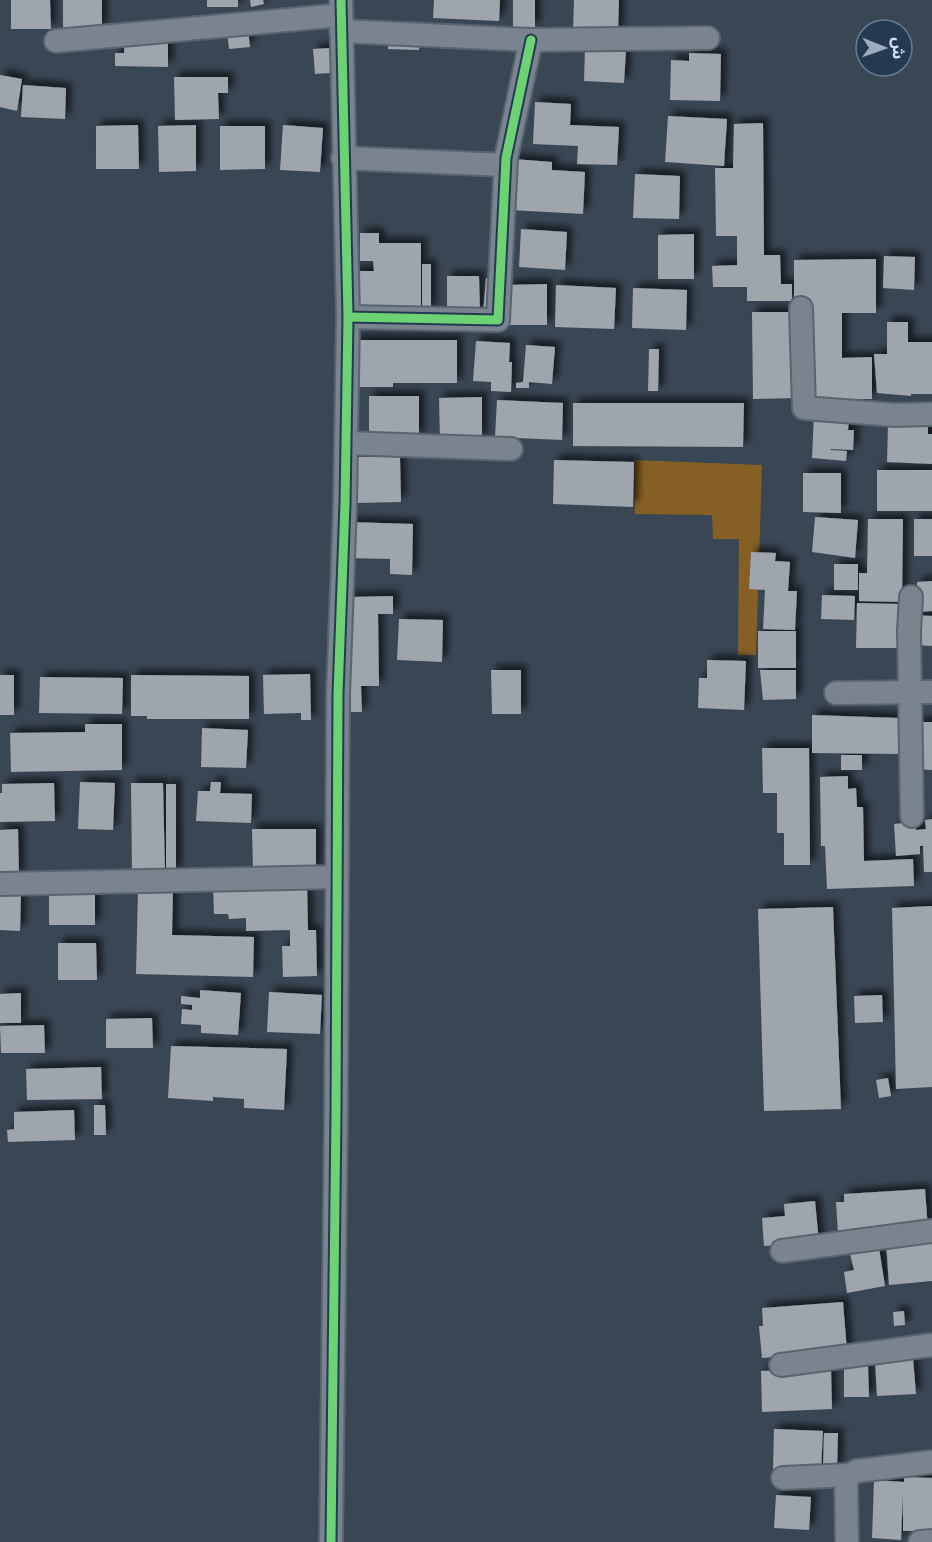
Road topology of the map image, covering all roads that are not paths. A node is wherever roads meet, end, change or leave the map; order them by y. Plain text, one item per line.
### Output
1 (341, 15) edge
2 (708, 38) dead end
3 (531, 40) junction
4 (56, 41) dead end
5 (343, 158) junction
6 (505, 165) junction
7 (801, 308) dead end
8 (348, 317) junction
9 (932, 414) edge
10 (346, 443) junction
11 (512, 449) dead end
12 (911, 597) dead end
13 (921, 692) edge
14 (836, 693) dead end
15 (912, 816) dead end
16 (337, 877) junction
17 (0, 884) edge
18 (932, 1231) edge
19 (782, 1251) dead end
20 (932, 1345) edge
21 (781, 1365) dead end
22 (932, 1462) edge
23 (849, 1475) junction
24 (783, 1478) dead end
25 (932, 1540) edge
26 (331, 1542) edge
27 (847, 1542) edge
28 (920, 1542) edge

1 - 3 street
1 - 4 street
1 - 5 street
2 - 3 street
3 - 6 street
5 - 6 street
5 - 8 street
6 - 8 street
7 - 9 street
8 - 10 street
10 - 11 street
10 - 16 street
12 - 13 street
13 - 14 street
13 - 15 street
16 - 17 street
16 - 26 street
18 - 19 street
20 - 21 street
22 - 23 street
23 - 24 street
23 - 27 street
25 - 28 street

